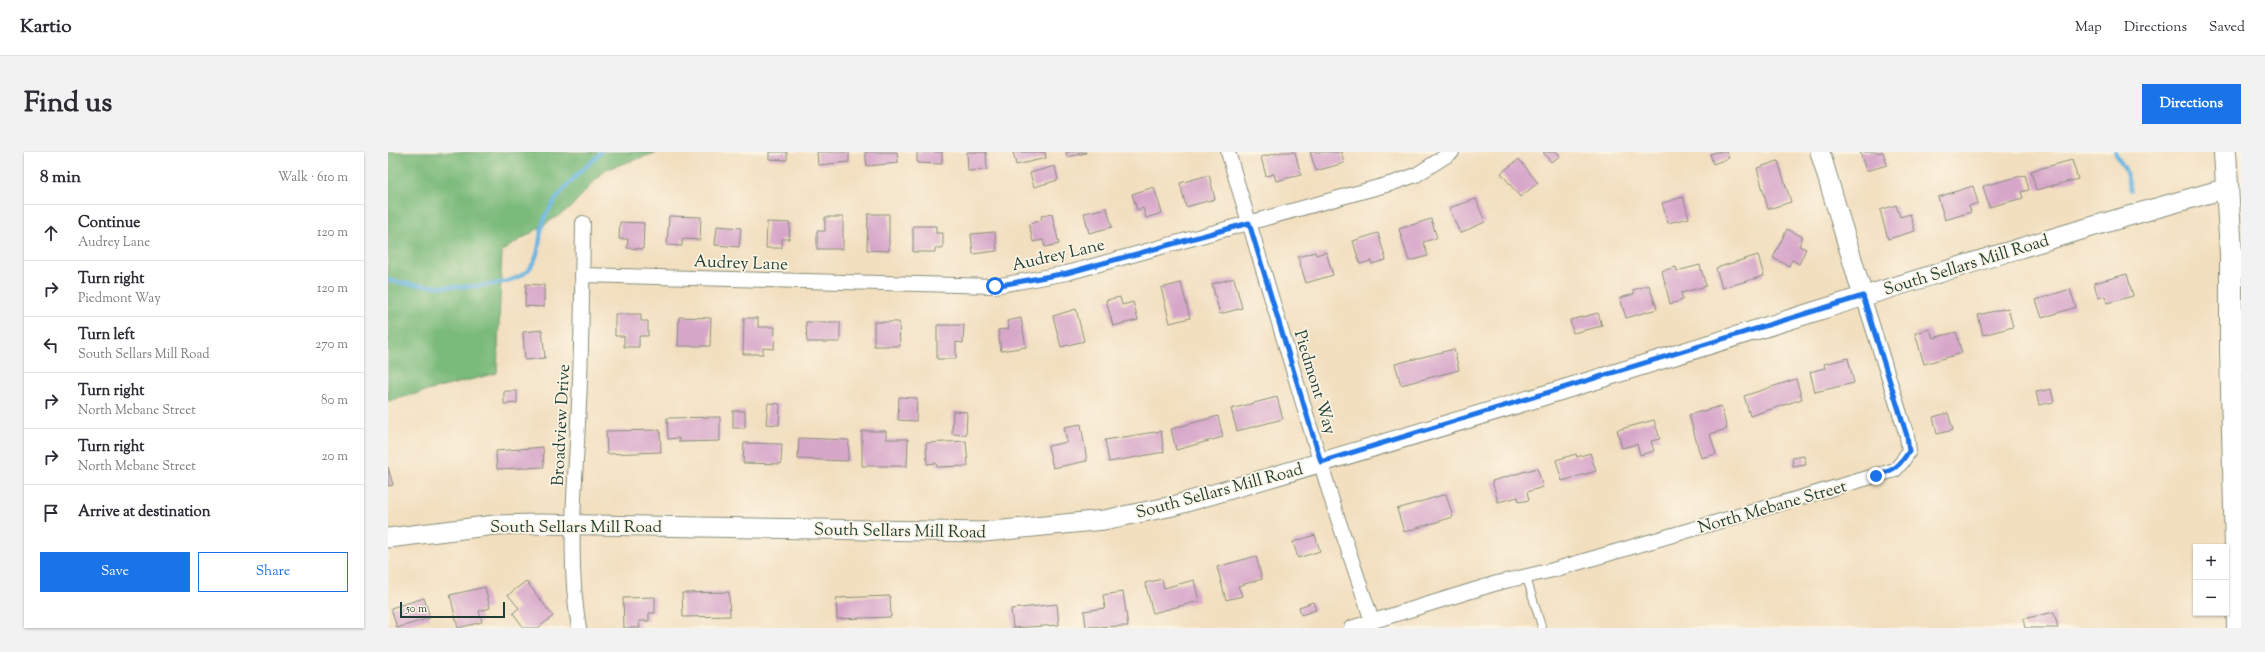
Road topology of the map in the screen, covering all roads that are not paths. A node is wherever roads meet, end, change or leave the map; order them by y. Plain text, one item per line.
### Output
1 (1228, 152) edge
2 (1452, 152) edge
3 (1820, 152) edge
4 (2225, 152) edge
5 (2228, 188) junction
6 (584, 223) dead end
7 (1249, 223) junction
8 (582, 275) junction
9 (1863, 296) junction
10 (2237, 380) edge
11 (1321, 462) junction
12 (573, 524) junction
13 (388, 538) edge
14 (1526, 576) junction
15 (2239, 597) edge
16 (1372, 621) junction
17 (579, 628) edge
18 (1351, 628) edge
19 (1542, 628) edge
20 (2238, 628) edge

1 - 7 street, Piedmont Way
2 - 7 street, Audrey Lane
3 - 9 main road, North Mebane Street
4 - 5 main road
5 - 9 main road, South Sellars Mill Road
5 - 10 main road
6 - 8 street, Broadview Drive
7 - 8 street, Audrey Lane
7 - 11 street, Piedmont Way
8 - 12 street, Broadview Drive
9 - 11 main road, South Sellars Mill Road
9 - 14 street, North Mebane Street
10 - 15 main road
11 - 12 main road, South Sellars Mill Road
11 - 16 street, Piedmont Way
12 - 13 main road, South Sellars Mill Road
12 - 17 street, Broadview Drive
14 - 16 street, North Mebane Street
14 - 19 lane
15 - 20 main road
16 - 18 street

